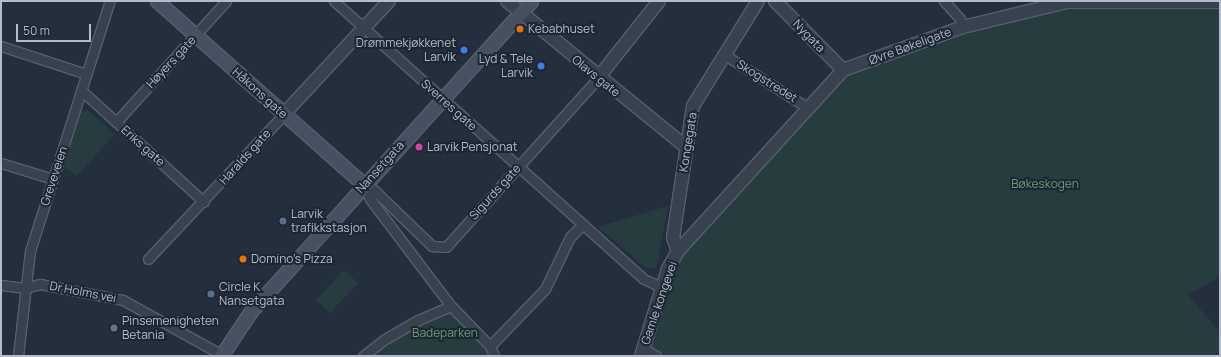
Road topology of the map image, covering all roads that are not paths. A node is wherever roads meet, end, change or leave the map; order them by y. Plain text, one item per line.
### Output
1 (110, 1) edge
2 (157, 1) edge
3 (226, 1) edge
4 (334, 1) edge
5 (389, 1) edge
6 (507, 1) edge
7 (531, 1) edge
8 (659, 1) edge
9 (758, 1) edge
10 (775, 1) edge
11 (944, 1) edge
12 (1066, 2) edge
13 (1220, 2) edge
14 (521, 12) junction
15 (963, 27) junction
16 (363, 29) junction
17 (196, 35) junction
18 (1, 46) edge
19 (725, 54) junction
20 (843, 70) junction
21 (86, 74) junction
22 (598, 78) junction
23 (81, 90) junction
24 (442, 99) junction
25 (808, 108) junction
26 (284, 114) junction
27 (116, 122) junction
28 (687, 148) junction
29 (1, 163) edge
30 (519, 166) junction
31 (53, 179) junction
32 (364, 185) junction
33 (204, 202) junction
34 (583, 224) junction
35 (678, 251) junction
36 (148, 259) dead end
37 (1, 285) edge
38 (26, 288) junction
39 (662, 288) junction
40 (451, 306) junction
41 (490, 346) junction
42 (642, 353) edge
43 (18, 356) edge
44 (222, 356) edge
45 (363, 356) edge
46 (494, 356) edge
47 (656, 356) edge

1 - 21 street, Greveveien
2 - 17 main road, Håkons gate
3 - 17 street, Høyers gate
4 - 16 street, Sverres gate
5 - 16 street, Haralds gate
6 - 14 street, Olavs gate
7 - 14 main road, Nansetgata
8 - 22 street, Sigurds gate
9 - 19 street, Kongegata
10 - 20 street, Nygata
11 - 15 street
12 - 13 street, Øvre Bøkeligate
12 - 15 street, Øvre Bøkeligate
14 - 22 street, Olavs gate
14 - 24 main road, Nansetgata
15 - 20 street, Øvre Bøkeligate
16 - 24 street, Sverres gate
16 - 26 street, Haralds gate
17 - 26 main road, Håkons gate
17 - 27 street, Høyers gate
18 - 21 street
19 - 25 street, Skogstredet
19 - 28 street, Kongegata
20 - 25 street, Øvre Bøkeligate
21 - 23 street, Greveveien
22 - 28 street, Olavs gate
22 - 30 street, Sigurds gate
23 - 27 street, Eriks gate
23 - 31 street, Greveveien
24 - 30 street, Sverres gate
24 - 32 main road, Nansetgata
25 - 35 street, Øvre Bøkeligate
26 - 32 main road, Håkons gate
26 - 33 street, Haralds gate
27 - 33 street, Eriks gate
28 - 35 street, Kongegata
29 - 31 street
30 - 32 street, Sigurds gate
30 - 34 street, Sverres gate
31 - 38 street, Greveveien
32 - 40 street
32 - 44 main road, Nansetgata
33 - 36 street, Haralds gate
34 - 39 street, Sverres gate
34 - 41 street
35 - 39 street, Gamle kongevei
37 - 38 street, Dr Holms vei
38 - 43 street, Greveveien
38 - 44 street, Dr Holms vei
39 - 42 street, Gamle kongevei
40 - 41 street
40 - 45 street
41 - 46 street
42 - 47 street

